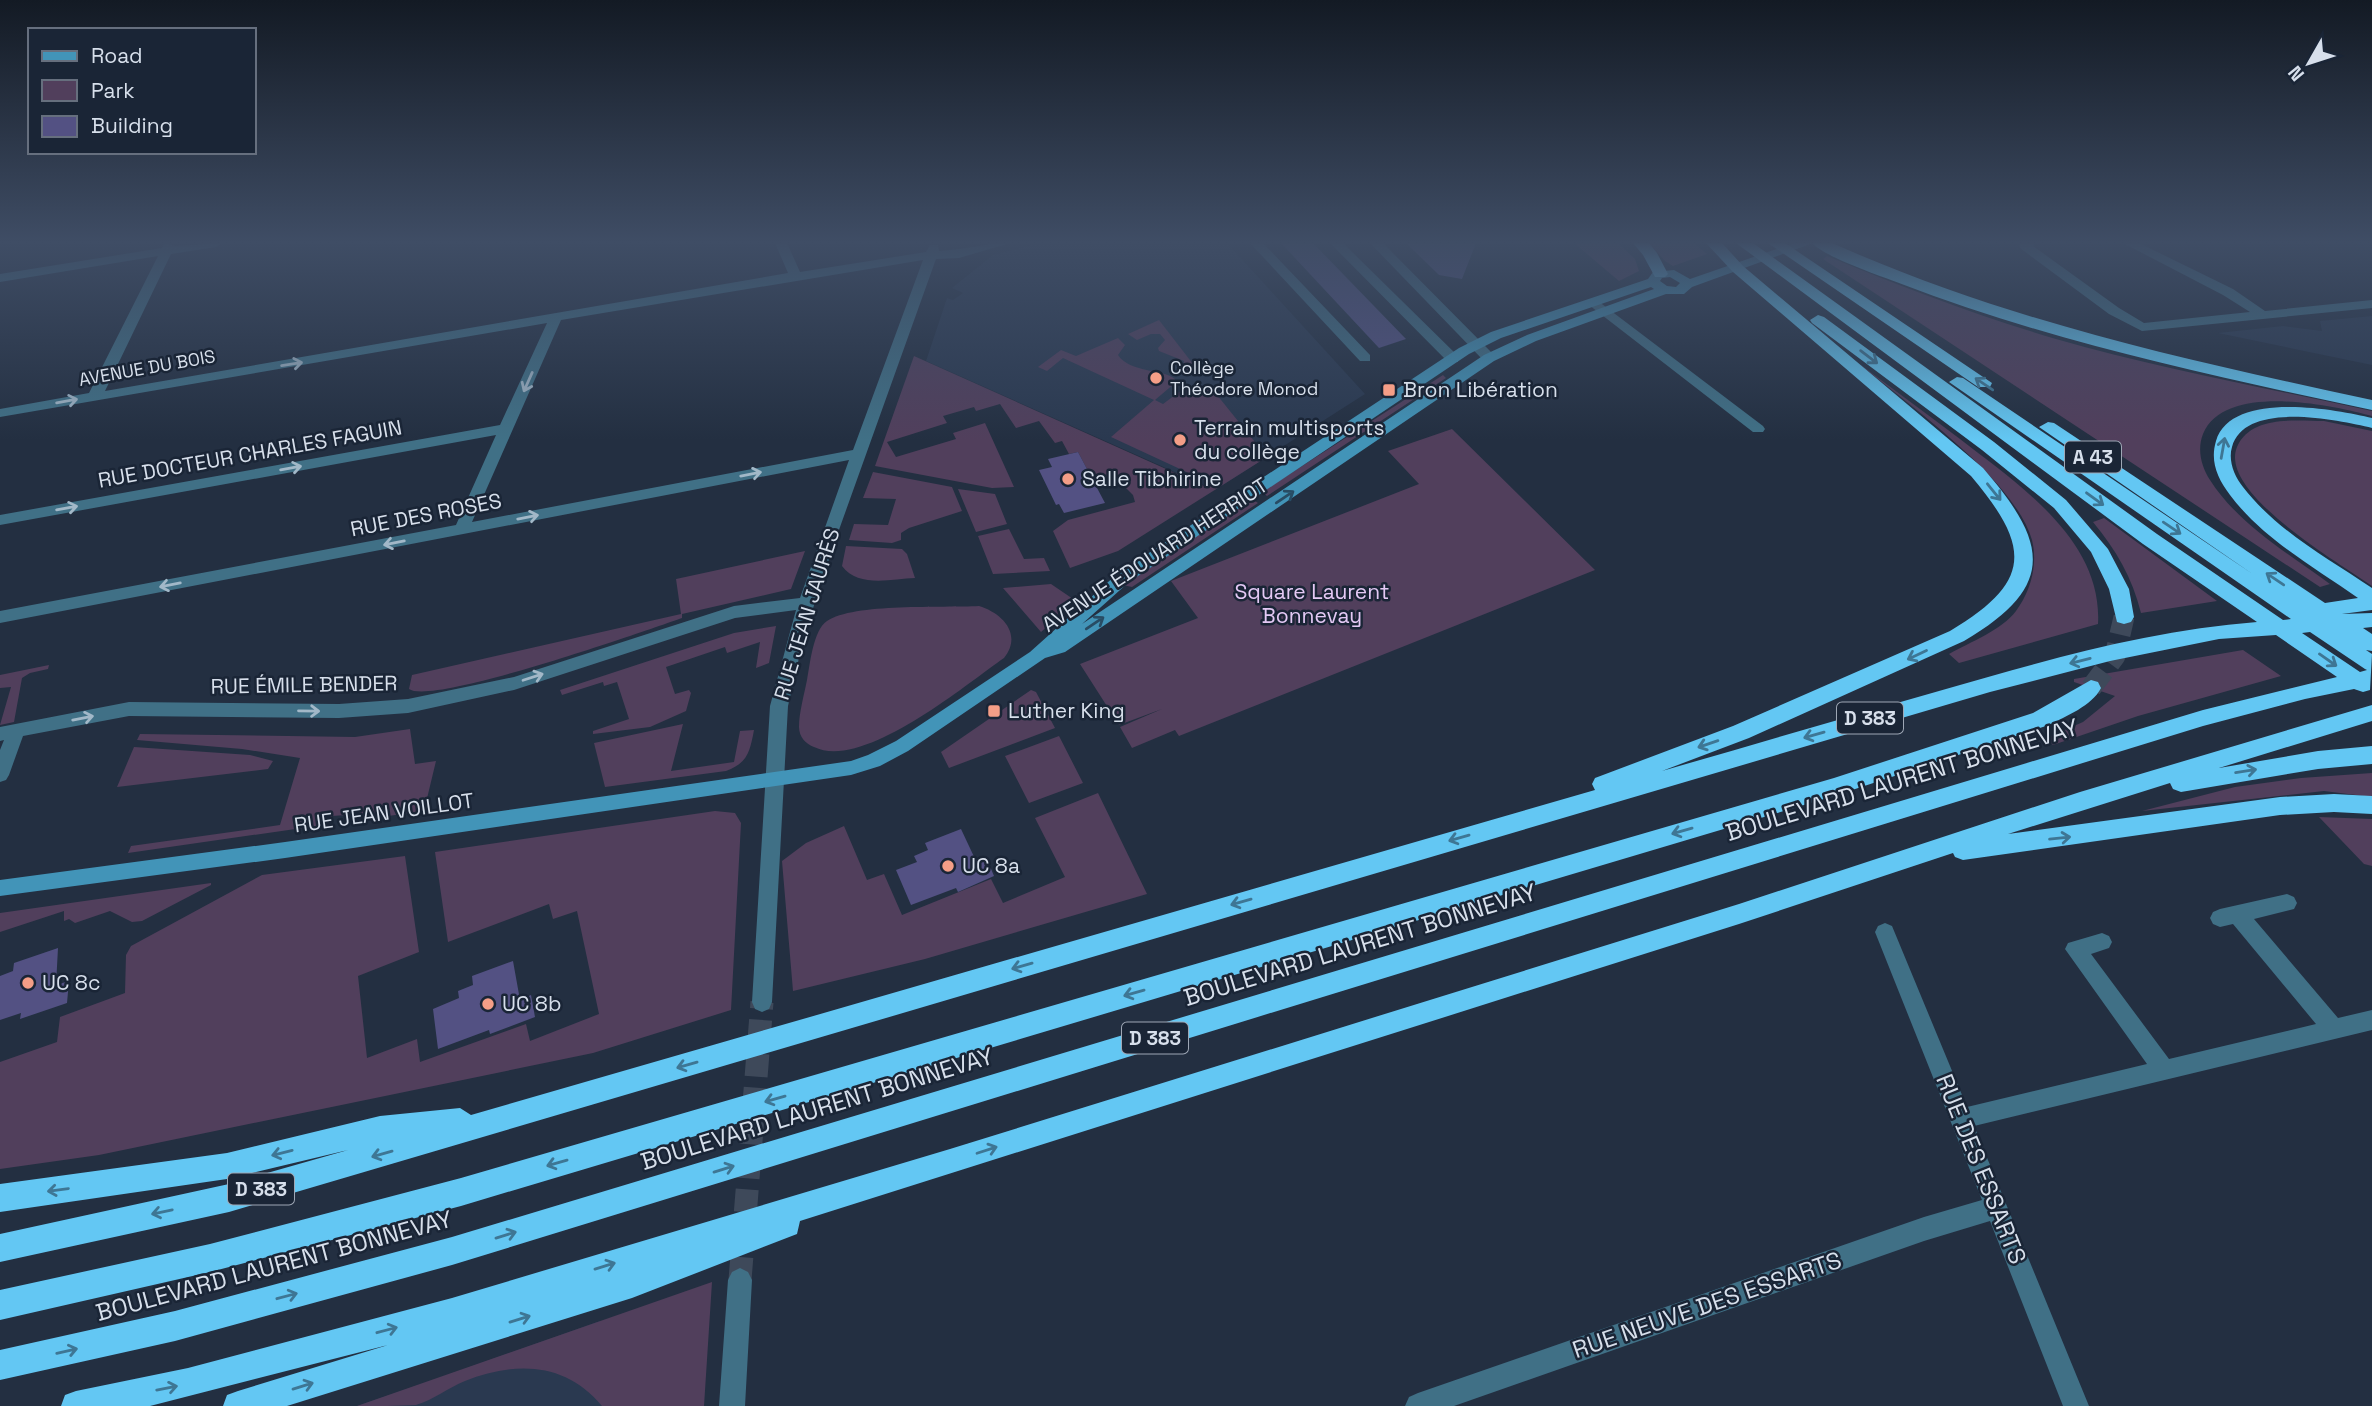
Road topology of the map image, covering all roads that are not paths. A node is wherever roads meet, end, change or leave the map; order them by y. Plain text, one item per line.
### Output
1 (138, 309) edge
2 (617, 309) edge
3 (912, 309) edge
4 (1318, 309) edge
5 (1402, 309) edge
6 (1442, 309) edge
7 (1576, 309) edge
8 (1603, 309) edge
9 (1613, 309) edge
10 (1785, 309) edge
11 (1803, 309) edge
12 (1833, 309) edge
13 (1849, 309) edge
14 (1874, 309) edge
15 (1981, 309) edge
16 (1998, 309) edge
17 (2111, 309) edge
18 (2253, 309) edge
19 (2326, 309) edge
20 (1607, 312) junction
21 (2263, 315) junction
22 (555, 320) junction
23 (1477, 344) junction
24 (1364, 358) dead end
25 (1489, 358) junction
26 (1453, 359) junction
27 (2372, 391) edge
28 (95, 396) junction
29 (2372, 405) edge
30 (0, 413) edge
31 (2372, 423) edge
32 (506, 429) junction
33 (1758, 429) dead end
34 (860, 453) junction
35 (0, 520) edge
36 (461, 530) junction
37 (2372, 601) edge
38 (806, 604) junction
39 (0, 617) edge
40 (2124, 617) tunnel mouth
41 (2372, 620) edge
42 (2215, 629) junction
43 (2372, 644) edge
44 (1036, 656) junction
45 (2372, 664) edge
46 (2372, 677) edge
47 (2091, 688) tunnel mouth
48 (2372, 690) edge
49 (2372, 713) edge
50 (8, 733) edge
51 (2372, 755) edge
52 (0, 775) edge
53 (774, 779) junction
54 (2372, 804) edge
55 (1524, 819) junction
56 (1919, 856) junction
57 (0, 888) edge
58 (2287, 903) dead end
59 (1885, 932) dead end
60 (2102, 943) dead end
61 (762, 1002) tunnel mouth
62 (2372, 1020) edge
63 (2333, 1028) junction
64 (2164, 1069) junction
65 (518, 1114) junction
66 (1961, 1119) junction
67 (950, 1162) junction
68 (0, 1198) edge
69 (1997, 1207) junction
70 (0, 1248) edge
71 (740, 1280) tunnel mouth
72 (0, 1305) edge
73 (0, 1366) edge
74 (76, 1406) edge
75 (238, 1406) edge
76 (732, 1406) edge
77 (1418, 1406) edge
78 (2076, 1406) edge

1 - 28 street
2 - 22 street, AVENUE DU BOIS
3 - 34 street, RUE JEAN JAURÈS
4 - 24 street
5 - 26 street
6 - 23 street
7 - 23 street, AVENUE ÉDOUARD HERRIOT
8 - 20 street
9 - 20 street, AVENUE ÉDOUARD HERRIOT
10 -> 55 highway
11 -> 40 highway
12 -> 48 highway
13 -> 45 highway, A 43
43 -> 14 highway, A 43
15 - 29 highway
16 - 27 highway
17 - 21 street
18 - 21 street
19 - 21 street
20 - 25 street, AVENUE ÉDOUARD HERRIOT
20 - 33 street
28 -> 22 street, AVENUE DU BOIS
22 -> 32 street
23 - 25 street
23 - 26 street, AVENUE ÉDOUARD HERRIOT
44 -> 25 street, AVENUE ÉDOUARD HERRIOT
26 - 44 street, AVENUE ÉDOUARD HERRIOT
30 -> 28 street, AVENUE DU BOIS
37 -> 31 highway
35 -> 32 street, RUE DOCTEUR CHARLES FAGUIN
32 - 36 street
36 -> 34 street, RUE DES ROSES
34 - 38 street, RUE JEAN JAURÈS
36 -> 39 street, RUE DES ROSES
37 - 42 highway
50 -> 38 street, RUE ÉMILE BENDER
38 - 53 street, RUE JEAN JAURÈS
41 - 42 highway, D 383
42 -> 55 highway, D 383
44 - 53 street, AVENUE ÉDOUARD HERRIOT
73 -> 46 highway, BOULEVARD LAURENT BONNEVAY / D 383
47 -> 72 highway
49 - 56 highway
50 - 52 street
56 -> 51 highway
53 - 57 street, RUE JEAN VOILLOT
53 - 61 street, RUE JEAN JAURÈS
56 -> 54 highway
55 -> 65 highway, D 383
67 -> 56 highway
58 - 63 street
59 - 66 street, RUE DES ESSARTS
60 - 64 street
62 - 63 street
63 - 64 street
64 - 66 street
65 -> 68 highway
65 -> 70 highway, D 383
66 - 69 street, RUE DES ESSARTS
74 -> 67 highway
75 -> 67 highway
69 - 77 street, RUE NEUVE DES ESSARTS
69 - 78 street, RUE DES ESSARTS
71 - 76 street

